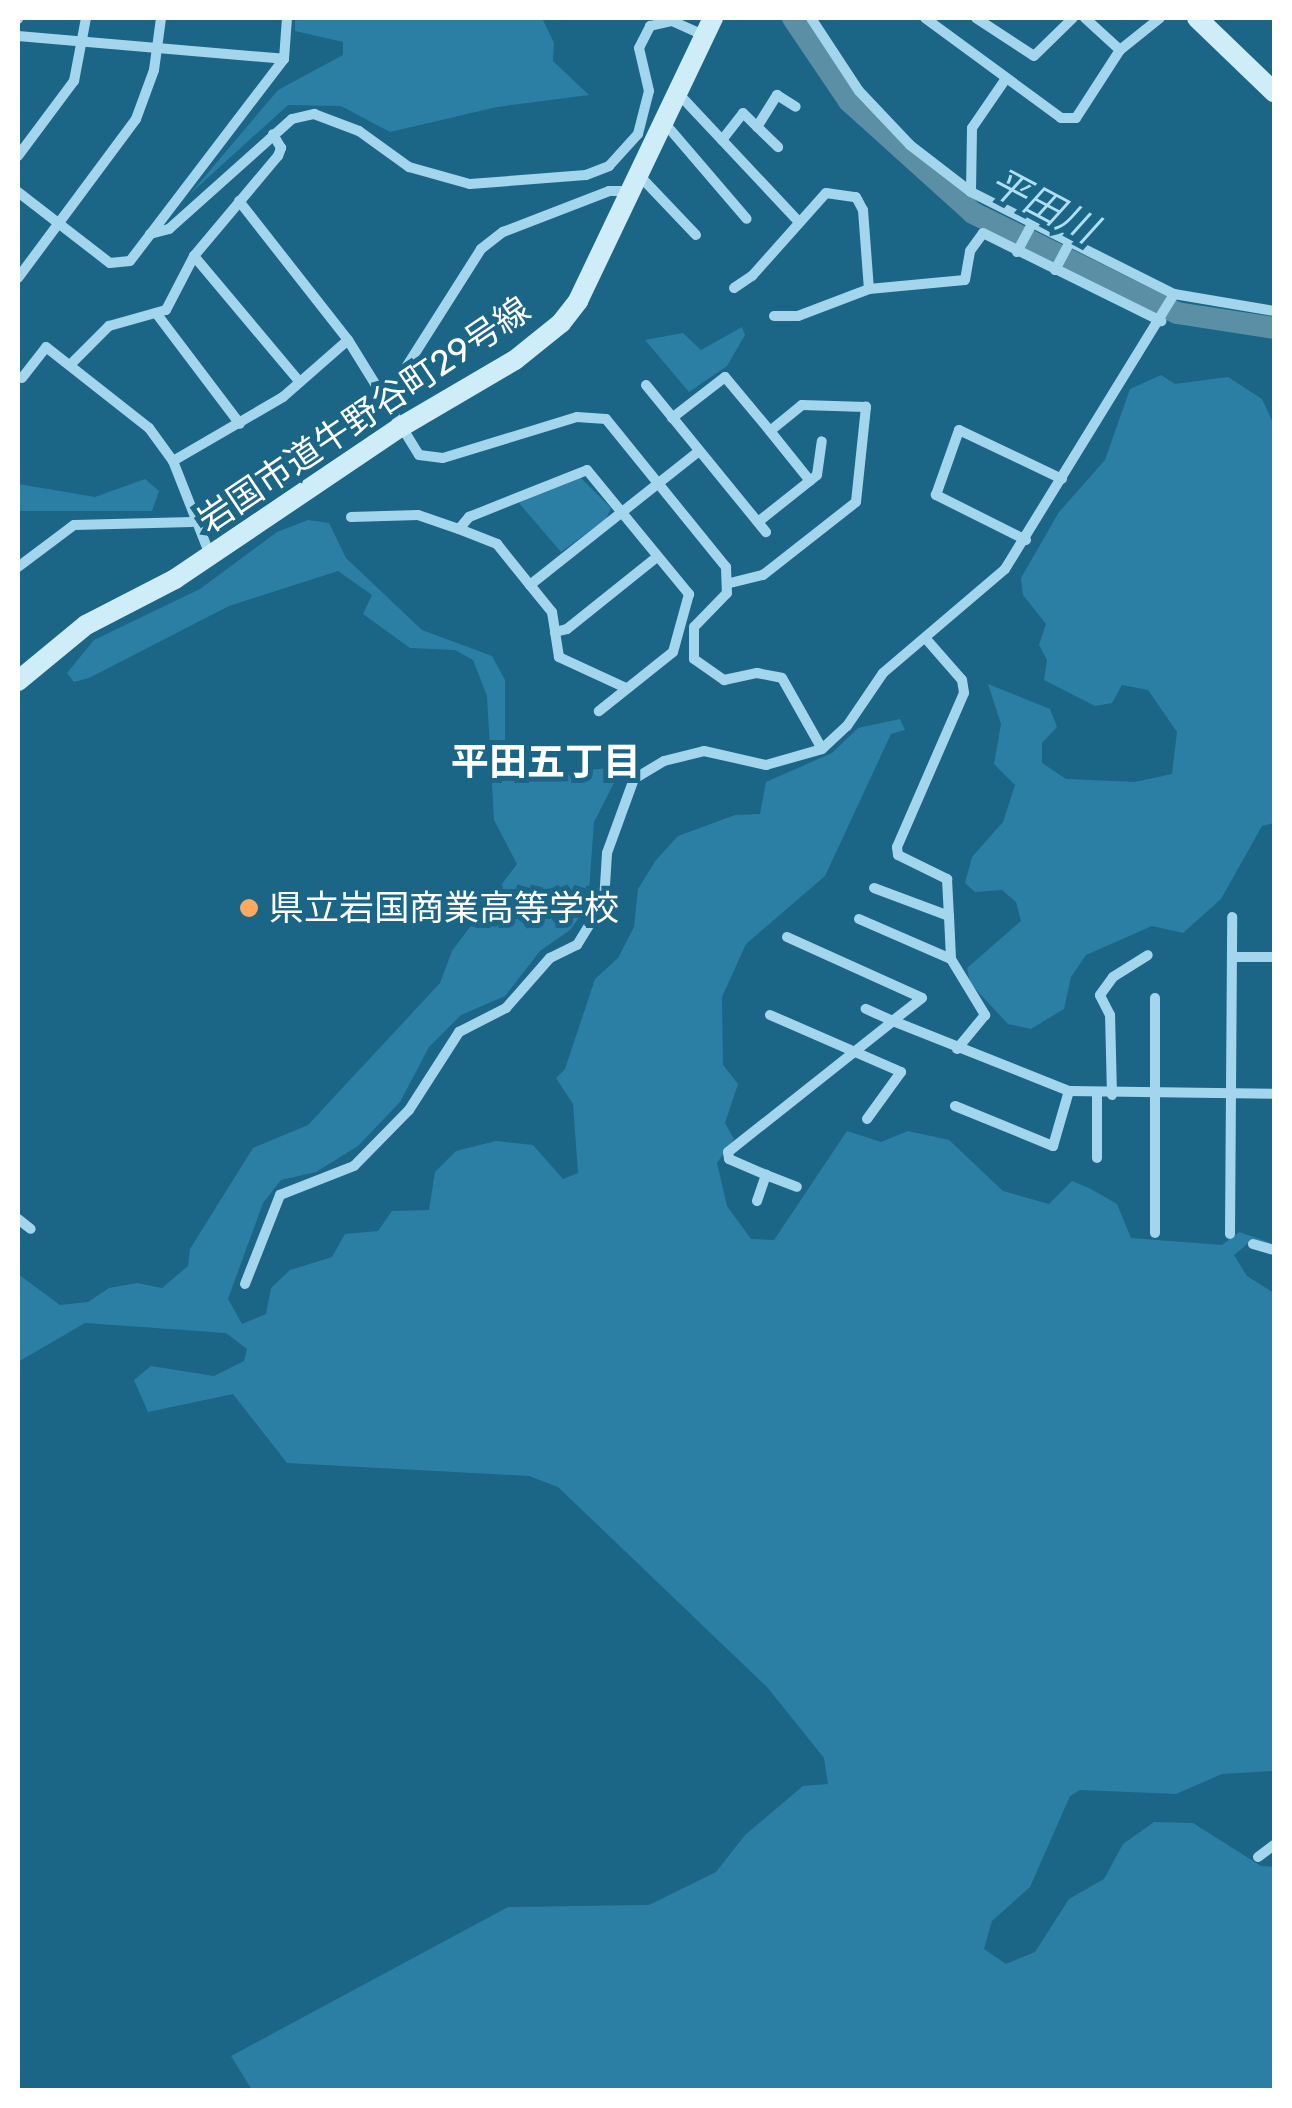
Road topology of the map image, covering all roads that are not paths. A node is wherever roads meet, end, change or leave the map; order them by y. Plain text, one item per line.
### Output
1 (86, 18) edge
2 (160, 18) edge
3 (288, 18) edge
4 (812, 18) edge
5 (926, 18) edge
6 (976, 18) edge
7 (1073, 18) edge
8 (1086, 18) edge
9 (1160, 18) edge
10 (1197, 18) edge
11 (708, 26) edge
12 (18, 36) edge
13 (84, 42) junction
14 (158, 49) junction
15 (1120, 50) junction
16 (284, 59) junction
17 (1004, 80) junction
18 (676, 91) junction
19 (1274, 92) edge
20 (796, 106) dead end
21 (661, 120) junction
22 (757, 127) junction
23 (273, 134) junction
24 (722, 140) junction
25 (778, 147) dead end
26 (18, 156) edge
27 (631, 181) junction
28 (18, 192) edge
29 (971, 192) junction
30 (239, 201) junction
31 (747, 219) dead end
32 (799, 222) junction
33 (59, 223) junction
34 (1030, 228) junction
35 (150, 234) junction
36 (696, 234) dead end
37 (1067, 247) junction
38 (1018, 250) junction
39 (194, 256) junction
40 (1056, 268) junction
41 (18, 278) edge
42 (734, 288) dead end
43 (868, 289) junction
44 (1173, 298) junction
45 (1274, 311) edge
46 (156, 314) junction
47 (774, 316) dead end
48 (1162, 319) junction
49 (348, 340) junction
50 (71, 364) junction
51 (22, 378) dead end
52 (299, 381) junction
53 (646, 384) dead end
54 (384, 402) junction
55 (672, 418) junction
56 (240, 424) junction
57 (399, 428) junction
58 (770, 430) junction
59 (822, 441) dead end
60 (698, 452) junction
61 (174, 461) junction
62 (1062, 479) junction
63 (810, 481) junction
64 (659, 483) junction
65 (621, 513) junction
66 (351, 517) dead end
67 (192, 522) junction
68 (459, 529) junction
69 (1026, 540) junction
70 (210, 556) junction
71 (657, 557) junction
72 (18, 567) edge
73 (730, 582) junction
74 (530, 585) junction
75 (555, 632) junction
76 (927, 640) junction
77 (18, 681) edge
78 (626, 688) junction
79 (599, 711) dead end
80 (822, 749) junction
81 (874, 888) dead end
82 (949, 916) junction
83 (1232, 917) dead end
84 (859, 919) dead end
85 (787, 937) dead end
86 (1148, 955) dead end
87 (1232, 956) junction
88 (1274, 956) edge
89 (951, 958) junction
90 (1155, 998) dead end
91 (866, 1009) dead end
92 (770, 1016) dead end
93 (893, 1021) junction
94 (958, 1048) junction
95 (852, 1052) junction
96 (1068, 1092) junction
97 (1154, 1094) junction
98 (1232, 1094) junction
99 (1274, 1094) edge
100 (1097, 1095) junction
101 (1112, 1095) junction
102 (954, 1106) dead end
103 (867, 1119) dead end
104 (1097, 1158) dead end
105 (766, 1175) junction
106 (796, 1187) dead end
107 (757, 1201) dead end
108 (18, 1220) edge
109 (31, 1228) dead end
110 (1155, 1234) dead end
111 (1230, 1234) dead end
112 (1253, 1244) dead end
113 (1274, 1250) edge
114 (244, 1284) dead end
115 (1274, 1845) edge
116 (1258, 1857) dead end

1 - 13 street
2 - 14 street
3 - 16 street
4 - 29 street
5 - 17 street
6 - 7 street
8 - 15 street
9 - 15 street
10 - 19 street
11 - 18 street, 岩国市道牛野谷町29号線
11 - 23 street
12 - 13 street
13 - 14 street
13 - 26 street
14 - 16 street
14 - 33 street
15 - 17 street
16 - 35 street
17 - 29 street
18 - 21 street, 岩国市道牛野谷町29号線
18 - 24 street
20 - 22 street
21 - 27 street, 岩国市道牛野谷町29号線
21 - 31 street
22 - 24 street
22 - 25 street
23 - 30 street
23 - 35 street
24 - 32 street
27 - 36 street
27 - 54 street
27 - 57 street, 岩国市道牛野谷町29号線
28 - 33 street
29 - 34 street
30 - 39 street
30 - 49 street
32 - 42 street
32 - 43 street
33 - 35 street
33 - 41 street
34 - 37 street
34 - 38 street
37 - 40 street
37 - 44 street
38 - 40 street
38 - 43 street
39 - 46 street
39 - 52 street
40 - 48 street
43 - 47 street
44 - 45 street
44 - 48 street
46 - 50 street
46 - 56 street
48 - 62 street
49 - 52 street
49 - 54 street
50 - 51 street
50 - 61 street
52 - 56 street
53 - 55 street
54 - 57 street
55 - 58 street
55 - 60 street
56 - 61 street
57 - 64 street
57 - 70 street, 岩国市道牛野谷町29号線
58 - 63 street
58 - 73 street
59 - 63 street
60 - 63 street
60 - 64 street
61 - 67 street
62 - 69 street
62 - 69 street
64 - 65 street
64 - 73 street
65 - 68 street
65 - 71 street
65 - 74 street
66 - 68 street
67 - 70 street
67 - 72 street
68 - 74 street
69 - 76 street
70 - 77 street, 岩国市道牛野谷町29号線
71 - 75 street
71 - 78 street
73 - 80 street
74 - 75 street
75 - 78 street
76 - 80 street
76 - 82 street
78 - 79 street
80 - 114 street
81 - 82 street
82 - 89 street
83 - 87 street
84 - 89 street
85 - 93 street
86 - 101 street
87 - 88 street
87 - 98 street
89 - 94 street
90 - 97 street
91 - 93 street
92 - 95 street
93 - 94 street
93 - 95 street
94 - 96 street
95 - 103 street
95 - 105 street
96 - 100 street
96 - 102 street
97 - 98 street
97 - 101 street
97 - 110 street
98 - 99 street
98 - 111 street
100 - 101 street
100 - 104 street
105 - 106 street
105 - 107 street
108 - 109 street
112 - 113 street
115 - 116 street

